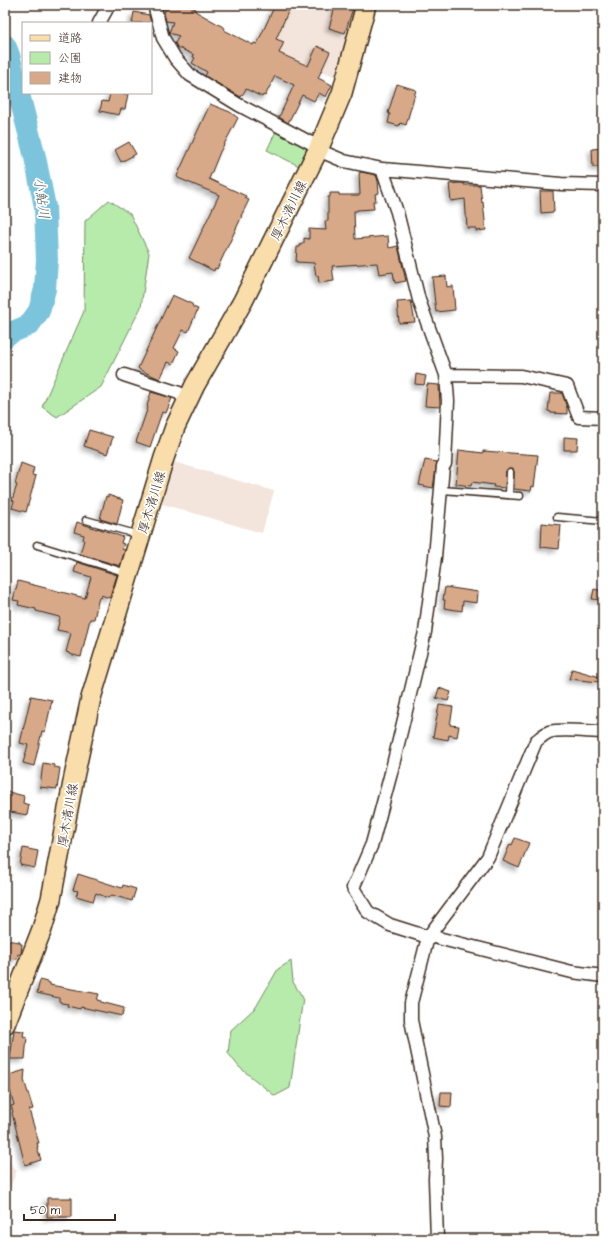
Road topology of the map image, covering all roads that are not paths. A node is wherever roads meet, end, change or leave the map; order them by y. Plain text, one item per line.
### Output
1 (109, 5) edge
2 (154, 5) edge
3 (366, 5) edge
4 (100, 22) edge
5 (318, 150) junction
6 (382, 169) junction
7 (603, 185) edge
8 (124, 375) dead end
9 (446, 375) junction
10 (187, 402) junction
11 (603, 418) edge
12 (510, 472) dead end
13 (442, 490) junction
14 (509, 495) junction
15 (520, 496) dead end
16 (557, 517) dead end
17 (86, 520) dead end
18 (603, 521) edge
19 (140, 536) junction
20 (37, 546) dead end
21 (129, 573) junction
22 (603, 732) edge
23 (429, 936) junction
24 (603, 976) edge
25 (5, 1024) edge
26 (437, 1239) edge

1 - 4 street
2 - 5 street
3 - 5 main road, 厚木清川線
5 - 6 street
5 - 10 main road, 厚木清川線
6 - 7 street
6 - 9 street
8 - 10 street
9 - 11 street
9 - 13 street
10 - 19 main road, 厚木清川線
12 - 14 lane
13 - 14 lane
13 - 23 street
14 - 15 lane
16 - 18 lane
17 - 19 lane
19 - 21 main road, 厚木清川線
20 - 21 lane
21 - 25 main road, 厚木清川線
22 - 23 street
23 - 24 street
23 - 26 street

